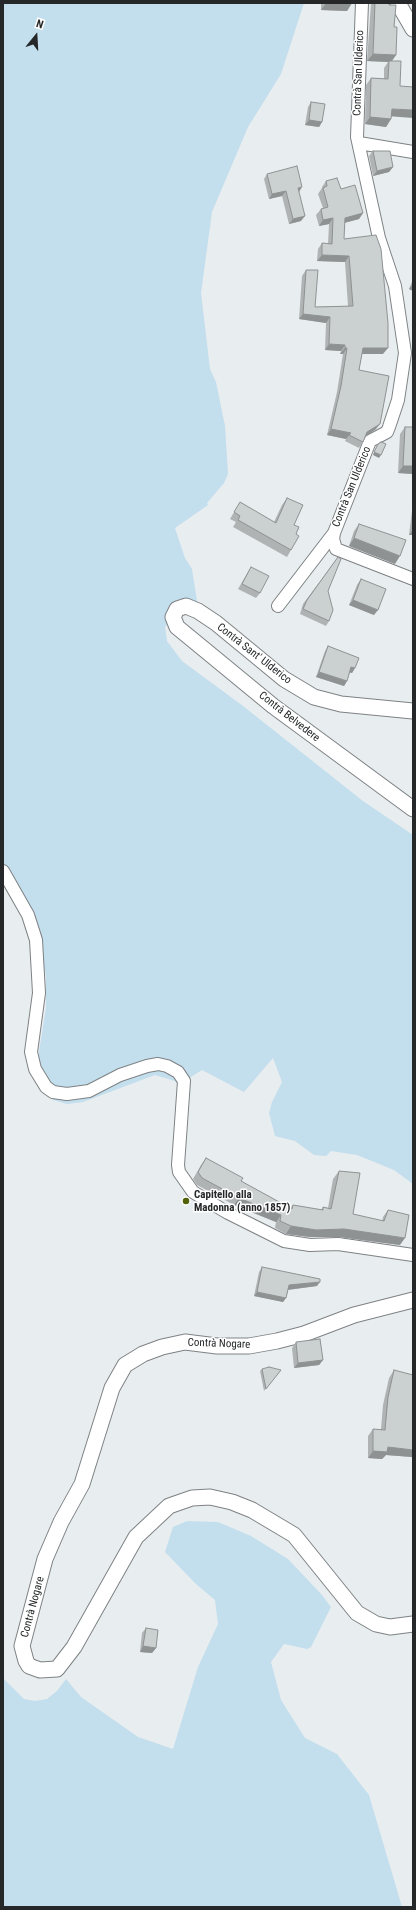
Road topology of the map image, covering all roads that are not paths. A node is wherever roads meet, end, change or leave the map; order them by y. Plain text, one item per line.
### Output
1 (362, 3) edge
2 (398, 3) edge
3 (413, 29) edge
4 (359, 143) junction
5 (413, 152) edge
6 (334, 533) junction
7 (413, 579) edge
8 (278, 606) dead end
9 (173, 617) joint
10 (413, 710) edge
11 (413, 809) edge
12 (3, 870) edge
13 (413, 1255) edge
14 (413, 1300) edge
15 (413, 1624) edge

1 - 4 street, Contrà San Ulderico
2 - 3 street
4 - 5 street
4 - 6 street, Contrà San Ulderico
6 - 7 street, Contrà San Ulderico
6 - 8 street
9 - 10 street, Contrà Sant' Ulderico
9 - 11 street, Contrà Belvedere
12 - 13 street
14 - 15 street, Contrà Nogare

